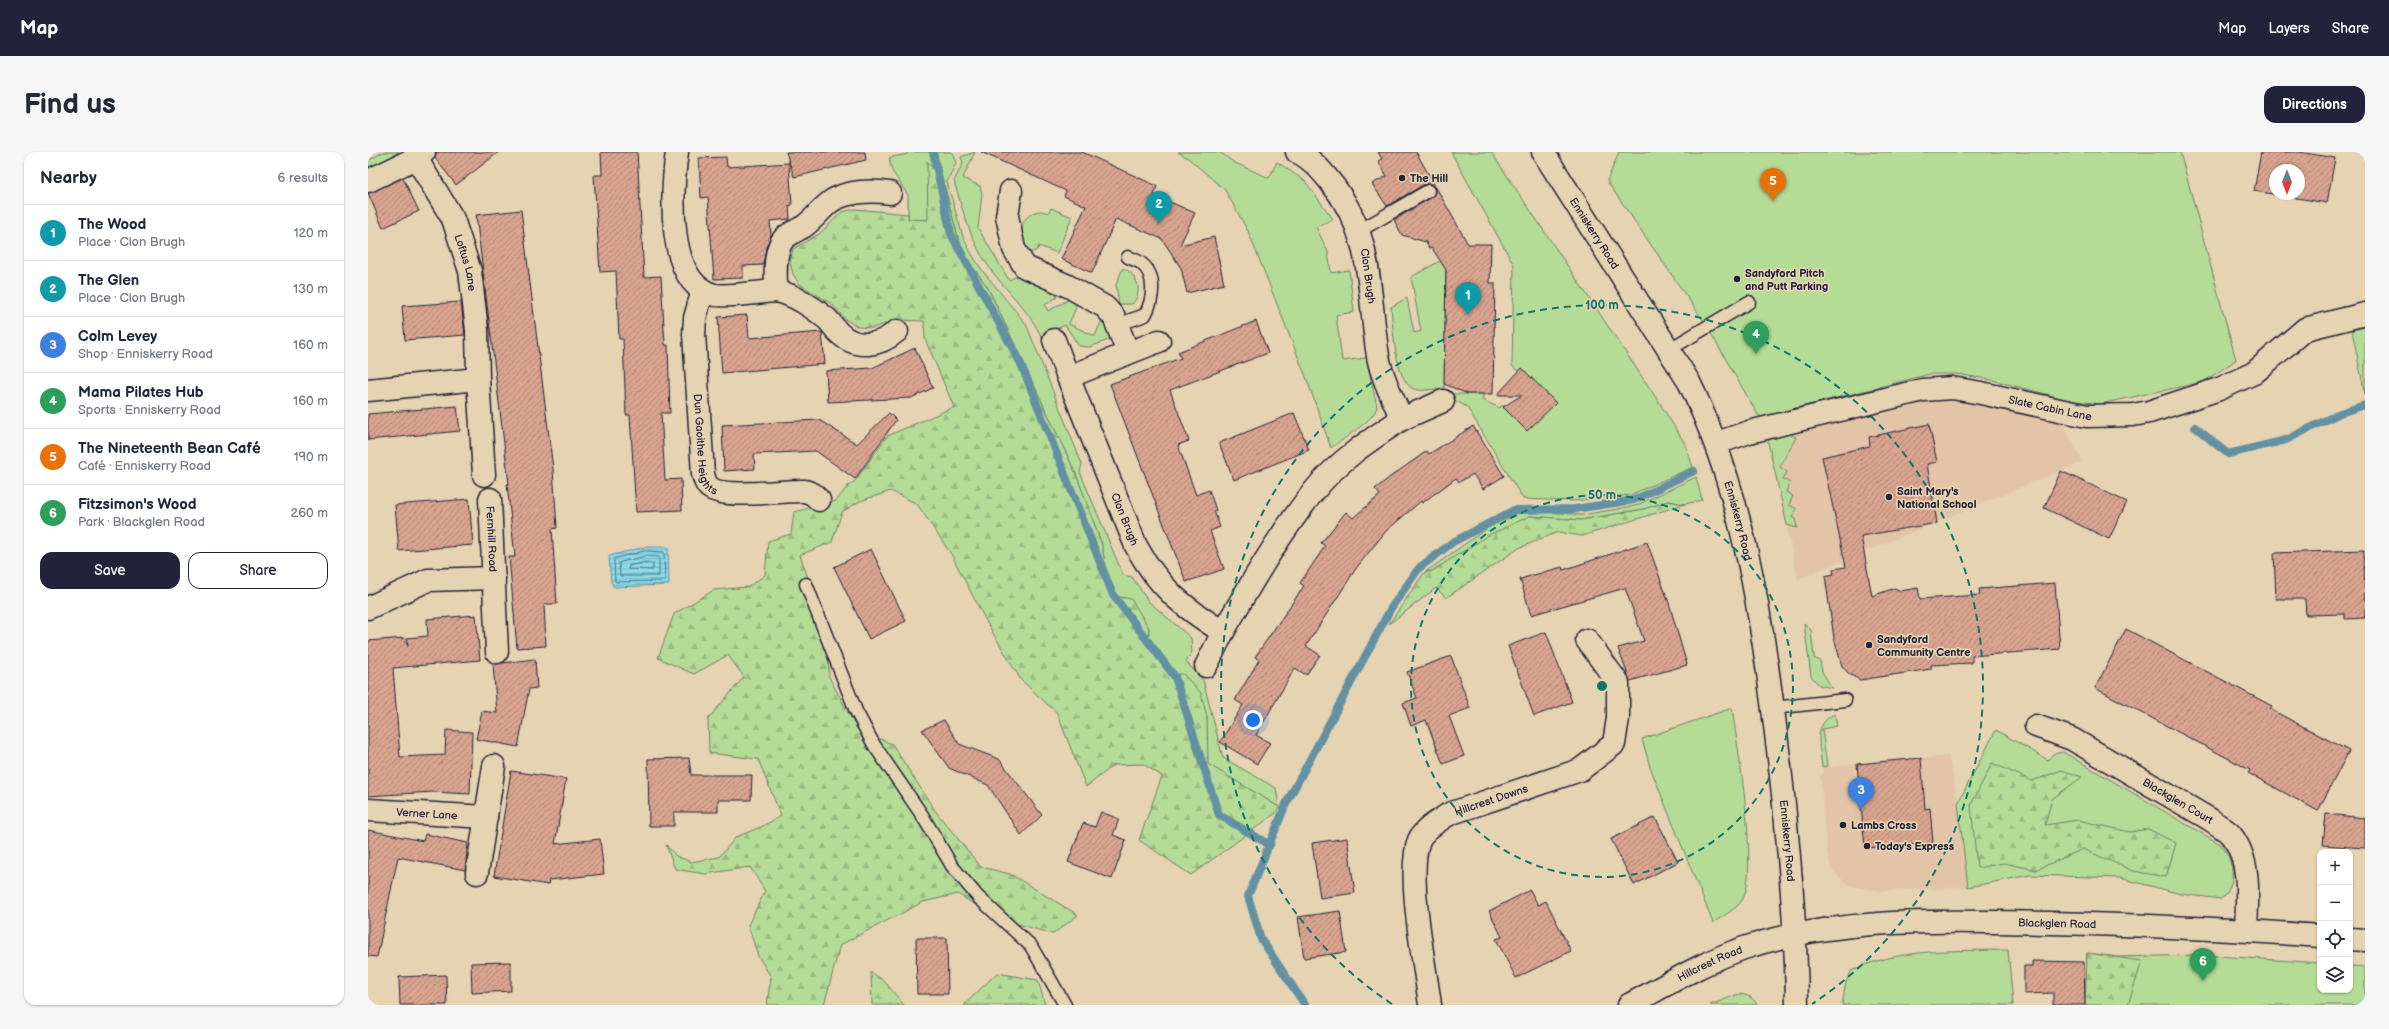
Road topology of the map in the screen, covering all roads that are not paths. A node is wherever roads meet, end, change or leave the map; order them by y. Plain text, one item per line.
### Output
1 (677, 152) edge
2 (1297, 152) edge
3 (1543, 152) edge
4 (420, 155) edge
5 (368, 181) edge
6 (1011, 191) dead end
7 (1428, 191) dead end
8 (890, 193) dead end
9 (1359, 231) junction
10 (1128, 257) dead end
11 (703, 290) junction
12 (776, 291) junction
13 (1749, 302) dead end
14 (2365, 314) edge
15 (1117, 325) junction
16 (897, 331) dead end
17 (1054, 340) dead end
18 (1159, 341) dead end
19 (1670, 349) junction
20 (1128, 353) junction
21 (1068, 377) junction
22 (478, 379) junction
23 (368, 390) edge
24 (1443, 401) dead end
25 (1402, 419) junction
26 (1717, 443) junction
27 (484, 475) dead end
28 (490, 499) dead end
29 (819, 500) dead end
30 (494, 578) junction
31 (806, 584) dead end
32 (368, 608) edge
33 (1223, 632) junction
34 (1587, 640) dead end
35 (497, 652) dead end
36 (1206, 666) dead end
37 (1845, 700) dead end
38 (1773, 708) junction
39 (2036, 726) dead end
40 (494, 766) dead end
41 (368, 810) edge
42 (486, 817) junction
43 (477, 873) dead end
44 (2246, 930) junction
45 (1796, 936) junction
46 (2317, 936) edge
47 (2353, 939) edge
48 (2365, 940) edge
49 (1065, 1005) edge
50 (1430, 1005) edge
51 (1629, 1005) edge
52 (1798, 1005) edge

1 - 11 street
2 - 9 street, Clon Brugh
3 - 19 street, Enniskerry Road
4 - 5 street, Loftus Lane
4 - 22 street, Loftus Lane
6 - 15 street
7 - 9 lane
8 - 12 street
9 - 25 street, Clon Brugh
10 - 15 lane
11 - 12 street
11 - 29 street, Dun Gaoithe Heights
12 - 16 street
13 - 19 lane
14 - 26 street, Slate Cabin Lane
15 - 20 street
17 - 21 street, Clon Brugh
18 - 20 street
19 - 26 street, Enniskerry Road
20 - 21 street
21 - 33 street, Clon Brugh
22 - 23 street
22 - 27 street, Loftus Lane
24 - 25 street
25 - 33 street
26 - 38 street, Enniskerry Road
28 - 30 street, Fernhill Road
30 - 32 street, Fernhill Road
30 - 35 street, Fernhill Road
31 - 49 lane
33 - 36 street
34 - 50 street, Hillcrest Downs
37 - 38 lane
38 - 45 street, Enniskerry Road
39 - 44 street, Blackglen Court
40 - 42 street
41 - 42 street, Verner Lane
42 - 43 street
44 - 45 street, Blackglen Road
44 - 46 street, Blackglen Road
45 - 51 street, Hillcrest Road
45 - 52 street, Enniskerry Road
47 - 48 street

